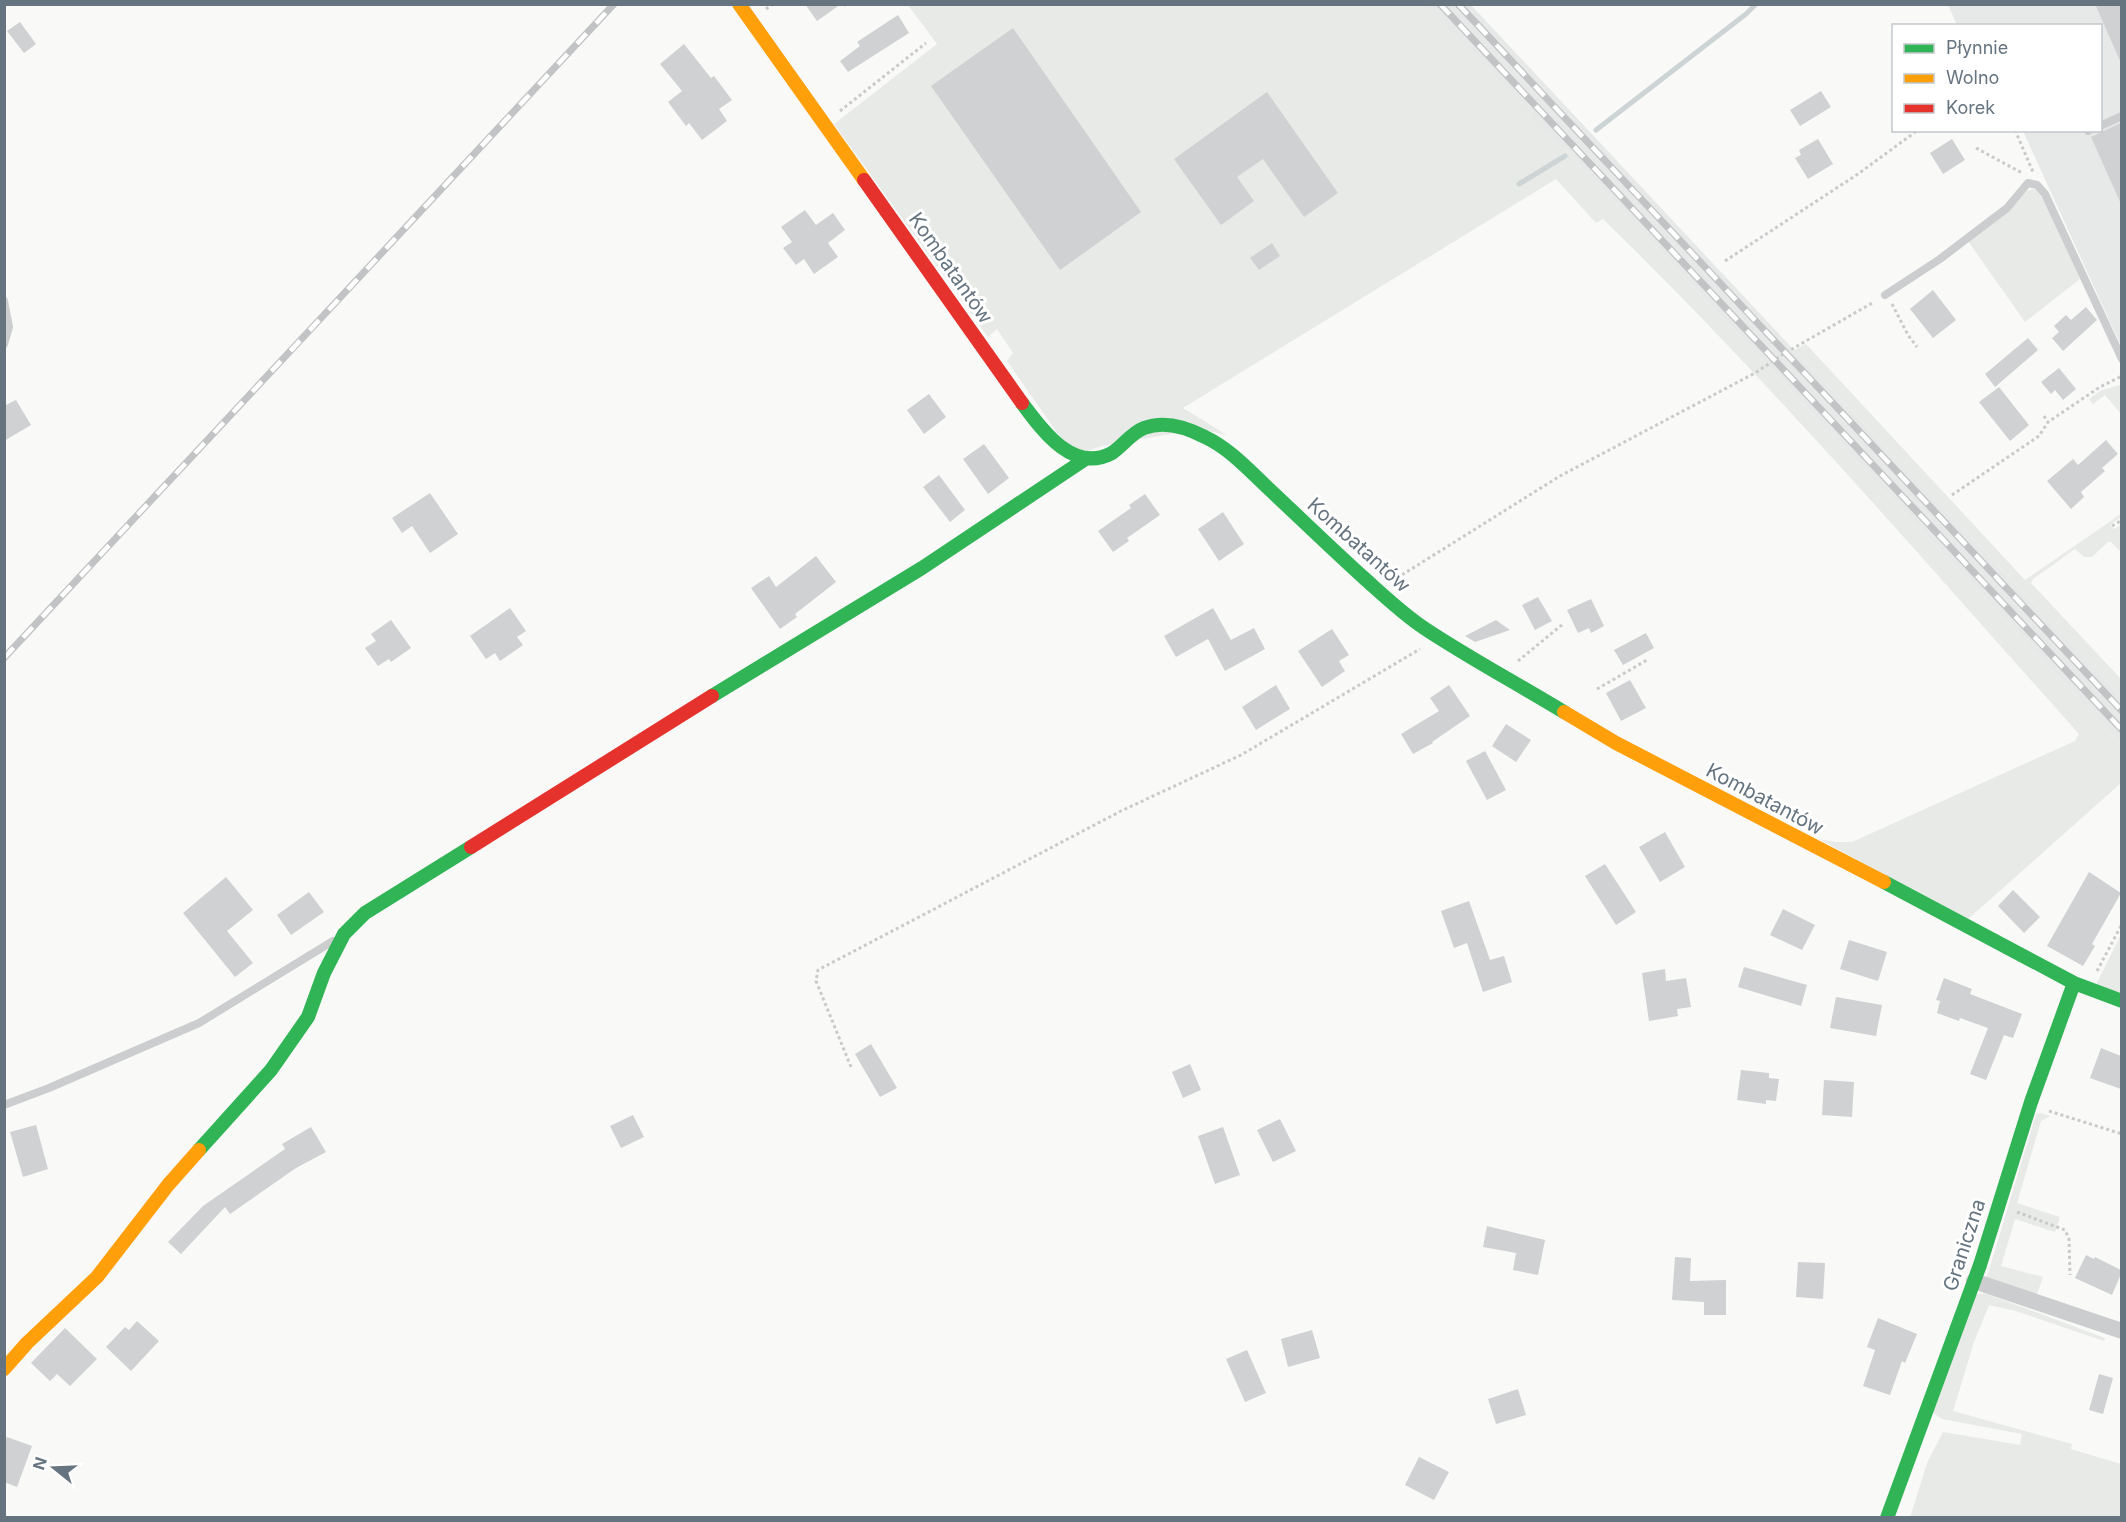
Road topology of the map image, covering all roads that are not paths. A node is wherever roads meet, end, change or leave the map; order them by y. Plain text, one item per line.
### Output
1 (739, 4) edge
2 (2121, 116) edge
3 (2102, 125) edge
4 (1886, 296) road end
5 (4, 301) edge
6 (4, 344) edge
7 (2121, 359) edge
8 (1084, 460) junction
9 (344, 934) junction
10 (2074, 983) junction
11 (2121, 1001) edge
12 (4, 1105) edge
13 (1974, 1281) junction
14 (2121, 1331) edge
15 (4, 1369) edge
16 (1887, 1518) edge

1 - 8 street, Kombatantów
2 - 3 lane
4 - 7 lane
5 - 6 lane
8 - 9 street
8 - 10 street, Kombatantów
9 - 12 lane
9 - 15 street
10 - 11 street, Kombatantów
10 - 13 street, Graniczna
13 - 14 street
13 - 16 street, Graniczna

